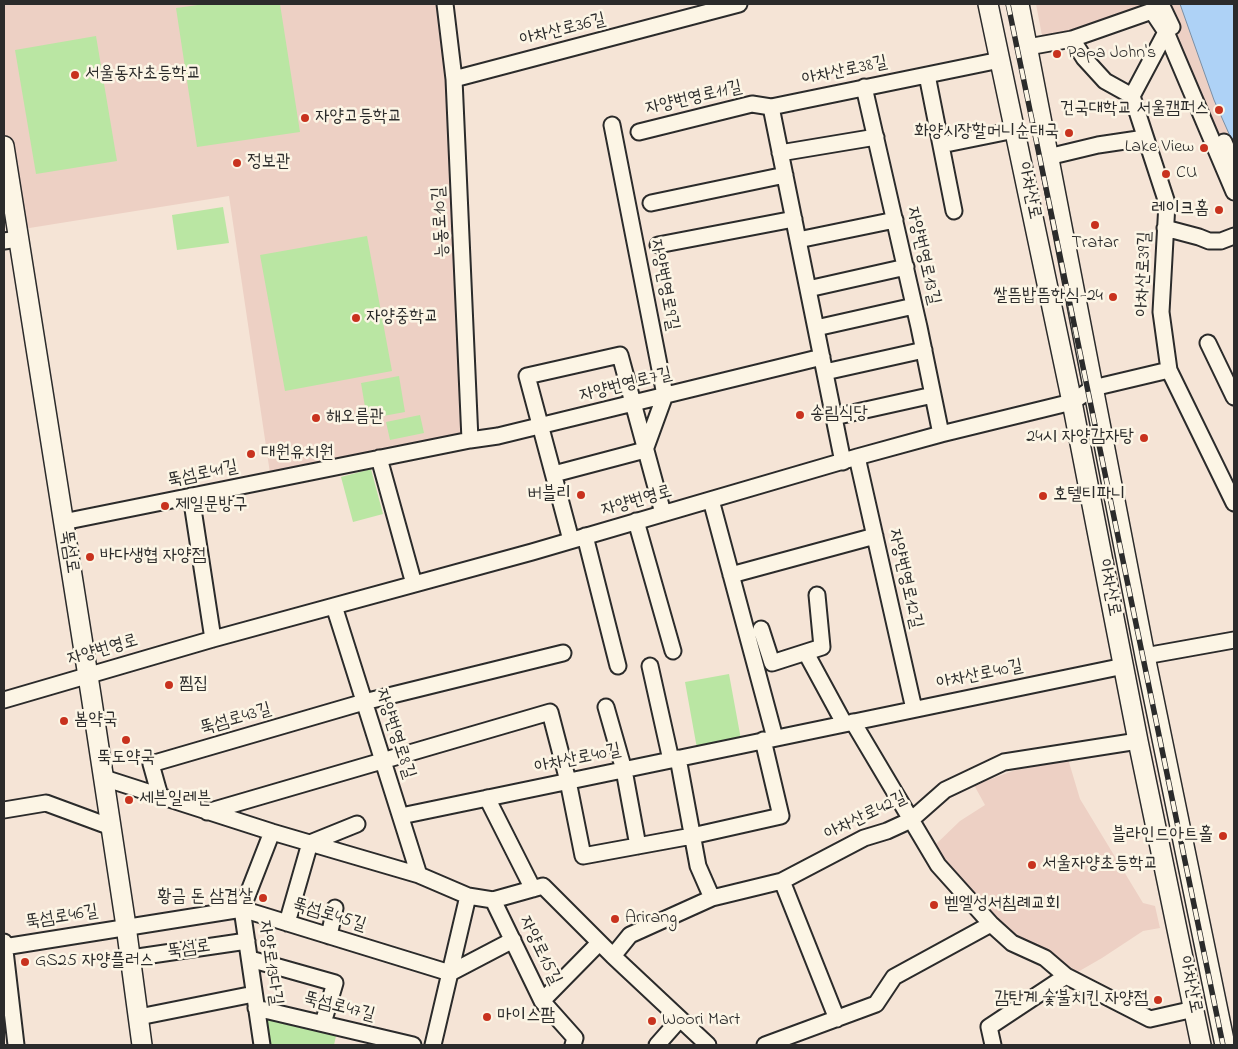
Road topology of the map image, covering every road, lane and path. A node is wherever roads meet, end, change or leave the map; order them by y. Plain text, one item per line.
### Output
1 (445, 4) edge
2 (739, 4) edge
3 (988, 4) edge
4 (1019, 4) edge
5 (1157, 7) edge
6 (1166, 32) junction
7 (1072, 39) junction
8 (1028, 47) junction
9 (1000, 60) junction
10 (927, 75) junction
11 (454, 79) junction
12 (864, 87) junction
13 (1132, 96) junction
14 (771, 107) junction
15 (612, 126) dead end
16 (1015, 130) junction
17 (639, 132) dead end
18 (876, 137) junction
19 (1145, 138) junction
20 (941, 144) junction
21 (4, 146) edge
22 (780, 153) junction
23 (1048, 157) junction
24 (1234, 165) edge
25 (784, 175) junction
26 (1234, 192) edge
27 (651, 203) dead end
28 (954, 211) dead end
29 (794, 218) junction
30 (895, 220) junction
31 (1165, 228) junction
32 (1234, 236) edge
33 (11, 240) edge
34 (798, 240) junction
35 (658, 245) dead end
36 (906, 267) junction
37 (808, 289) junction
38 (914, 306) junction
39 (816, 328) junction
40 (1208, 343) dead end
41 (924, 350) junction
42 (823, 364) junction
43 (1169, 370) junction
44 (1093, 388) junction
45 (666, 395) junction
46 (933, 395) junction
47 (1234, 397) edge
48 (1072, 402) junction
49 (632, 404) junction
50 (834, 417) junction
51 (540, 426) junction
52 (941, 434) junction
53 (470, 440) junction
54 (645, 450) junction
55 (379, 458) junction
56 (850, 459) junction
57 (554, 474) junction
58 (191, 496) junction
59 (711, 500) junction
60 (1234, 502) edge
61 (663, 514) junction
62 (636, 521) junction
63 (63, 522) junction
64 (875, 536) junction
65 (578, 538) junction
66 (732, 575) junction
67 (414, 584) junction
68 (817, 595) dead end
69 (334, 606) junction
70 (761, 629) dead end
71 (213, 639) junction
72 (1233, 643) edge
73 (673, 651) dead end
74 (563, 653) dead end
75 (806, 653) junction
76 (1146, 656) junction
77 (618, 666) dead end
78 (650, 666) dead end
79 (1124, 666) junction
80 (88, 674) junction
81 (4, 700) edge
82 (364, 702) junction
83 (606, 707) dead end
84 (914, 709) junction
85 (848, 722) junction
86 (769, 739) junction
87 (1138, 741) junction
88 (674, 759) junction
89 (383, 761) junction
90 (624, 770) junction
91 (104, 778) junction
92 (568, 781) junction
93 (160, 796) junction
94 (487, 798) junction
95 (4, 810) edge
96 (207, 812) junction
97 (400, 816) junction
98 (911, 820) junction
99 (357, 824) dead end
100 (111, 827) junction
101 (272, 832) junction
102 (692, 836) junction
103 (310, 843) junction
104 (638, 846) junction
105 (419, 875) junction
106 (782, 882) junction
107 (533, 889) junction
108 (468, 896) junction
109 (712, 898) junction
110 (493, 900) junction
111 (335, 908) dead end
112 (242, 909) junction
113 (287, 923) junction
114 (991, 924) junction
115 (126, 926) junction
116 (329, 936) junction
117 (513, 940) junction
118 (247, 942) junction
119 (599, 943) junction
120 (4, 945) edge
121 (613, 956) junction
122 (130, 958) junction
123 (250, 959) junction
124 (450, 973) junction
125 (1066, 976) junction
126 (255, 1001) junction
127 (542, 1001) junction
128 (1194, 1010) junction
129 (139, 1017) junction
130 (837, 1019) junction
131 (680, 1020) junction
132 (323, 1023) junction
133 (16, 1045) edge
134 (142, 1045) edge
135 (262, 1045) edge
136 (413, 1045) edge
137 (433, 1045) edge
138 (573, 1045) edge
139 (656, 1045) edge
140 (708, 1045) edge
141 (765, 1045) edge
142 (993, 1045) edge
143 (1201, 1045) edge
144 (1225, 1045) edge

1 - 11 street, 능동로10길
2 - 11 street, 아차산로36길
3 - 9 main road, 아차산로
4 - 8 main road, 아차산로
5 - 6 street
5 - 7 street
5 - 24 street
6 - 13 street
6 - 26 street
7 - 8 street
7 - 13 street
8 - 23 main road, 아차산로
9 - 10 street, 아차산로38길
9 - 16 main road, 아차산로
10 - 12 street, 아차산로38길
10 - 20 street
11 - 53 street, 능동로10길
12 - 14 street, 아차산로38길
12 - 18 street, 자양번영로13길
13 - 19 street, 아차산로39길
14 - 17 street, 자양번영로11길
14 - 22 street
15 - 45 street, 자양번영로9길
16 - 20 street
16 - 48 main road, 아차산로
18 - 22 street
18 - 30 street, 자양번영로13길
19 - 23 street, 아차산로
19 - 31 street, 아차산로39길
20 - 28 street
21 - 33 main road, 뚝섬로
22 - 25 street
23 - 44 main road, 아차산로
25 - 27 street
25 - 29 street
29 - 34 street
29 - 35 street
30 - 34 street
30 - 36 street, 자양번영로13길
31 - 32 street
31 - 43 street, 아차산로39길
33 - 63 main road, 뚝섬로
34 - 37 street
36 - 37 street
36 - 38 street, 자양번영로13길
37 - 39 street
38 - 39 street
38 - 41 street, 자양번영로13길
39 - 42 street
40 - 47 street
41 - 42 street
41 - 46 street, 자양번영로13길
42 - 45 street, 자양번영로7길
42 - 50 street
43 - 44 street
43 - 60 street, 아차산로39길
44 - 48 street, 자양번영로
44 - 76 main road, 아차산로
45 - 49 street, 자양번영로7길
45 - 54 street
46 - 50 street
46 - 52 street, 자양번영로13길
48 - 52 street, 자양번영로
48 - 79 main road, 아차산로
49 - 51 street, 자양번영로7길
49 - 51 street, 자양번영로7길
49 - 54 street
50 - 56 street
51 - 53 street, 자양번영로7길
51 - 57 street, 자양번영로7길
52 - 56 street, 자양번영로
53 - 55 street, 뚝섬로41길
54 - 57 street
54 - 61 street
55 - 58 street, 뚝섬로41길
55 - 67 street
56 - 59 street, 자양번영로
56 - 64 street, 자양번영로12길
57 - 65 street, 자양번영로7길
58 - 63 street, 뚝섬로41길
58 - 71 street
59 - 61 street, 자양번영로
59 - 66 street
61 - 62 street, 자양번영로
62 - 65 street, 자양번영로
62 - 73 street
63 - 80 main road, 뚝섬로
64 - 66 street
64 - 84 street, 자양번영로12길
65 - 67 street, 자양번영로
65 - 77 street, 자양번영로7길
66 - 86 street
67 - 69 street, 자양번영로
68 - 75 street
69 - 71 street, 자양번영로
69 - 82 street, 자양번영로8길
70 - 75 street
71 - 80 street, 자양번영로
72 - 76 street
74 - 82 street
75 - 85 street
76 - 144 main road, 아차산로
78 - 88 street
79 - 84 street, 아차산로40길
79 - 87 main road, 아차산로
80 - 81 street, 자양번영로
80 - 91 main road, 뚝섬로
82 - 89 street, 자양번영로8길
82 - 93 street, 뚝섬로43길
83 - 90 street
84 - 85 street, 아차산로40길
85 - 86 street, 아차산로40길
85 - 98 street
86 - 88 street, 아차산로40길
86 - 102 street
87 - 98 street, 아차산로42길
87 - 128 main road, 아차산로
88 - 90 street, 아차산로40길
88 - 102 street
89 - 92 street
89 - 96 street
89 - 97 street, 자양번영로8길
90 - 92 street, 아차산로40길
90 - 104 street
91 - 93 street
91 - 100 main road, 뚝섬로
92 - 94 street, 아차산로40길
92 - 104 street
93 - 96 street
94 - 97 street, 아차산로40길
94 - 107 street
95 - 100 street
96 - 101 street
97 - 105 street, 자양번영로8길
98 - 106 street, 아차산로42길
98 - 114 street
99 - 103 street
100 - 115 main road, 뚝섬로
101 - 103 street
101 - 112 street, 자양로13다길
102 - 104 street
102 - 109 street
103 - 105 street
103 - 113 street
105 - 108 street, 자양로15길
106 - 109 street, 아차산로42길
106 - 130 street
107 - 110 street, 자양로15길
107 - 119 street, 자양로15길
108 - 110 street, 자양로15길
108 - 124 street
109 - 121 street, 아차산로42길
110 - 117 street, 자양로15길
111 - 116 street
112 - 113 street, 뚝섬로45길
112 - 115 street, 뚝섬로45길
112 - 118 street, 자양로13다길
113 - 116 street, 뚝섬로45길
114 - 125 street
114 - 130 street
115 - 120 street, 뚝섬로46길
115 - 122 main road, 뚝섬로
116 - 124 street, 뚝섬로45길
117 - 124 street
117 - 127 street, 자양로15길
118 - 122 street, 뚝섬로
118 - 123 street, 자양로13다길
119 - 121 street, 자양로15길
119 - 127 street, 자양로15길
120 - 133 street
121 - 131 street, 자양로15길
122 - 129 main road, 뚝섬로
123 - 126 street, 자양로13다길
123 - 132 street
124 - 137 street
125 - 128 street
125 - 142 street
126 - 129 street, 뚝섬로47길
126 - 132 street, 뚝섬로47길
126 - 135 street, 자양로13다길
127 - 138 street
128 - 143 main road, 아차산로
129 - 134 main road, 뚝섬로
130 - 141 street
131 - 139 street
131 - 140 street, 자양로15길
132 - 136 street, 뚝섬로47길

